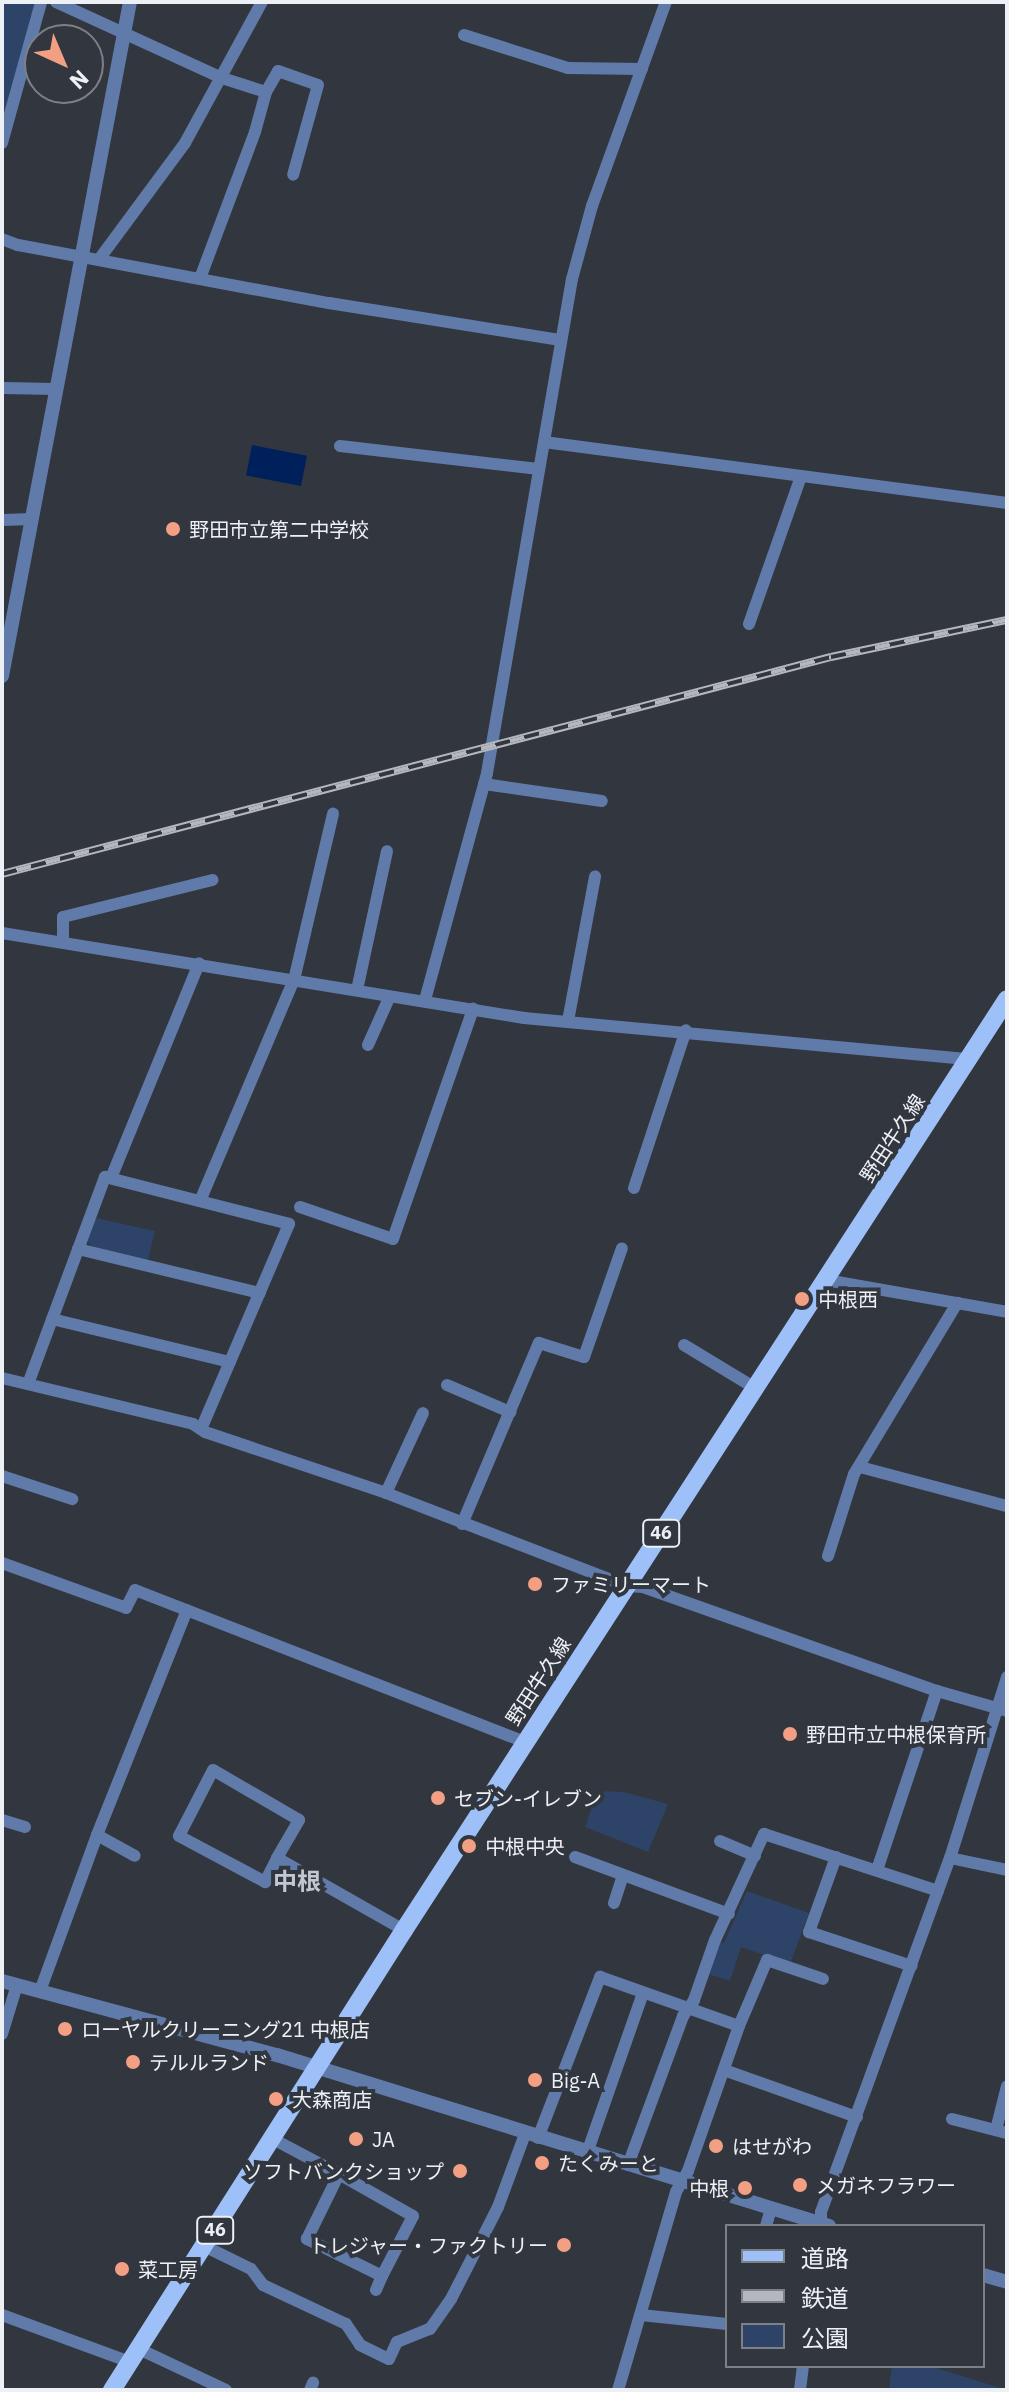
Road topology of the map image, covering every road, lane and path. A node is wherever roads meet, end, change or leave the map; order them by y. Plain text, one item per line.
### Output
1 (41, 2) edge
2 (56, 2) edge
3 (130, 2) edge
4 (262, 2) edge
5 (666, 2) edge
6 (124, 33) junction
7 (464, 35) dead end
8 (642, 69) junction
9 (222, 78) junction
10 (266, 92) junction
11 (2, 143) edge
12 (293, 175) dead end
13 (2, 239) edge
14 (83, 257) junction
15 (100, 258) junction
16 (200, 278) junction
17 (559, 340) junction
18 (2, 388) edge
19 (57, 389) junction
20 (544, 442) junction
21 (340, 446) dead end
22 (539, 469) junction
23 (801, 476) junction
24 (1007, 503) edge
25 (32, 519) junction
26 (2, 520) edge
27 (749, 624) dead end
28 (5, 646) edge
29 (2, 676) edge
30 (484, 784) junction
31 (602, 801) dead end
32 (333, 814) dead end
33 (387, 851) dead end
34 (595, 877) dead end
35 (212, 880) dead end
36 (2, 933) edge
37 (63, 942) junction
38 (199, 963) junction
39 (294, 980) junction
40 (357, 990) junction
41 (389, 998) junction
42 (1007, 999) edge
43 (425, 1000) junction
44 (473, 1009) junction
45 (568, 1021) junction
46 (686, 1030) junction
47 (368, 1045) dead end
48 (969, 1059) junction
49 (111, 1178) junction
50 (634, 1188) dead end
51 (200, 1201) junction
52 (300, 1207) dead end
53 (622, 1248) dead end
54 (78, 1249) junction
55 (826, 1280) junction
56 (260, 1293) junction
57 (957, 1303) junction
58 (1007, 1312) edge
59 (52, 1319) junction
60 (684, 1345) dead end
61 (230, 1362) junction
62 (2, 1378) edge
63 (28, 1384) junction
64 (447, 1385) dead end
65 (755, 1388) junction
66 (510, 1412) junction
67 (423, 1413) dead end
68 (201, 1429) junction
69 (860, 1467) junction
70 (2, 1476) edge
71 (386, 1493) junction
72 (72, 1499) dead end
73 (1007, 1506) edge
74 (462, 1524) junction
75 (828, 1556) dead end
76 (2, 1563) edge
77 (627, 1586) junction
78 (187, 1610) junction
79 (1007, 1677) edge
80 (937, 1691) junction
81 (1003, 1711) edge
82 (525, 1742) junction
83 (2, 1820) edge
84 (25, 1827) dead end
85 (97, 1835) junction
86 (720, 1841) dead end
87 (135, 1856) dead end
88 (755, 1856) junction
89 (575, 1857) dead end
90 (836, 1857) junction
91 (277, 1858) junction
92 (950, 1858) junction
93 (877, 1870) junction
94 (1007, 1870) edge
95 (623, 1875) junction
96 (938, 1891) junction
97 (614, 1903) dead end
98 (729, 1914) junction
99 (404, 1930) junction
100 (912, 1966) junction
101 (823, 1979) dead end
102 (9, 1983) edge
103 (40, 1991) junction
104 (643, 1993) junction
105 (689, 2007) junction
106 (739, 2026) junction
107 (2, 2034) edge
108 (317, 2068) junction
109 (724, 2070) junction
110 (1007, 2086) edge
111 (857, 2117) junction
112 (952, 2119) dead end
113 (1001, 2131) edge
114 (531, 2136) junction
115 (273, 2139) junction
116 (587, 2153) junction
117 (628, 2165) junction
118 (339, 2174) junction
119 (683, 2181) junction
120 (771, 2208) junction
121 (767, 2224) edge
122 (820, 2224) edge
123 (823, 2224) edge
124 (204, 2246) junction
125 (382, 2276) junction
126 (985, 2276) edge
127 (1007, 2282) edge
128 (376, 2290) dead end
129 (2, 2315) edge
130 (641, 2315) junction
131 (725, 2324) edge
132 (134, 2355) junction
133 (803, 2368) edge
134 (112, 2390) edge
135 (226, 2390) edge
136 (618, 2390) edge
137 (800, 2390) edge

1 - 11 street
2 - 6 street
3 - 6 street
4 - 9 street
5 - 8 street
6 - 9 street
6 - 14 street
7 - 8 street
8 - 17 street
9 - 10 street
9 - 15 street
10 - 12 street
10 - 16 street
13 - 14 street
14 - 15 street
14 - 19 street
15 - 16 street
16 - 17 street
17 - 20 street
18 - 19 street
19 - 25 street
20 - 22 street
20 - 23 street
21 - 22 street
22 - 30 street
23 - 24 street
23 - 27 street
25 - 26 street
25 - 28 street
28 - 29 street
30 - 31 street
30 - 43 street
32 - 39 street
33 - 40 street
34 - 45 street
35 - 37 street
36 - 37 street
37 - 38 street
38 - 39 street
38 - 49 street
39 - 40 street
39 - 51 street
40 - 41 street
41 - 43 street
41 - 47 street
42 - 48 main road, 野田牛久線 / 46
43 - 44 street
44 - 45 street
44 - 52 street
45 - 46 street
46 - 48 street
46 - 50 street
48 - 55 main road, 野田牛久線 / 46
49 - 51 street
49 - 54 street
51 - 56 street
53 - 66 street
54 - 56 street
54 - 59 street
55 - 57 street
55 - 65 main road, 野田牛久線 / 46
56 - 61 street
57 - 58 street
57 - 69 street
59 - 61 street
59 - 63 street
60 - 65 street
61 - 68 street
62 - 63 street
63 - 68 street
64 - 66 street
65 - 77 main road, 野田牛久線 / 46
66 - 74 street
67 - 71 street
68 - 71 street
69 - 73 street
69 - 75 street
70 - 72 street
71 - 74 street
74 - 77 street
76 - 78 street
77 - 80 street
77 - 82 main road, 野田牛久線 / 46
78 - 82 street
78 - 85 street
79 - 81 street
80 - 81 street
80 - 93 street
81 - 92 street
82 - 99 main road, 野田牛久線 / 46
83 - 84 street
85 - 87 street
85 - 103 street
86 - 88 street
88 - 90 street
88 - 98 street
89 - 95 street
90 - 93 street
90 - 100 street
91 - 91 street
91 - 99 street
92 - 94 street
92 - 96 street
93 - 96 street
95 - 97 street
95 - 98 street
96 - 100 street
98 - 105 street
99 - 108 main road, 野田牛久線 / 46
100 - 111 street
101 - 106 street
102 - 103 street
102 - 107 street
103 - 108 street
104 - 105 street
104 - 114 street
104 - 116 street
105 - 106 street
105 - 117 street
106 - 109 street
108 - 114 street
108 - 115 main road, 野田牛久線 / 46
109 - 111 street
109 - 119 street
110 - 113 street
111 - 123 street
112 - 113 street
114 - 116 street
114 - 124 street
115 - 118 street
115 - 124 main road, 野田牛久線 / 46
116 - 117 street
117 - 119 street
118 - 125 street
118 - 125 street
119 - 120 street
119 - 130 street
120 - 121 street
120 - 122 street
124 - 132 main road, 野田牛久線 / 46
125 - 128 street
126 - 127 street
129 - 132 street
130 - 131 street
130 - 136 street
132 - 134 main road, 野田牛久線 / 46
132 - 135 street
133 - 137 street

